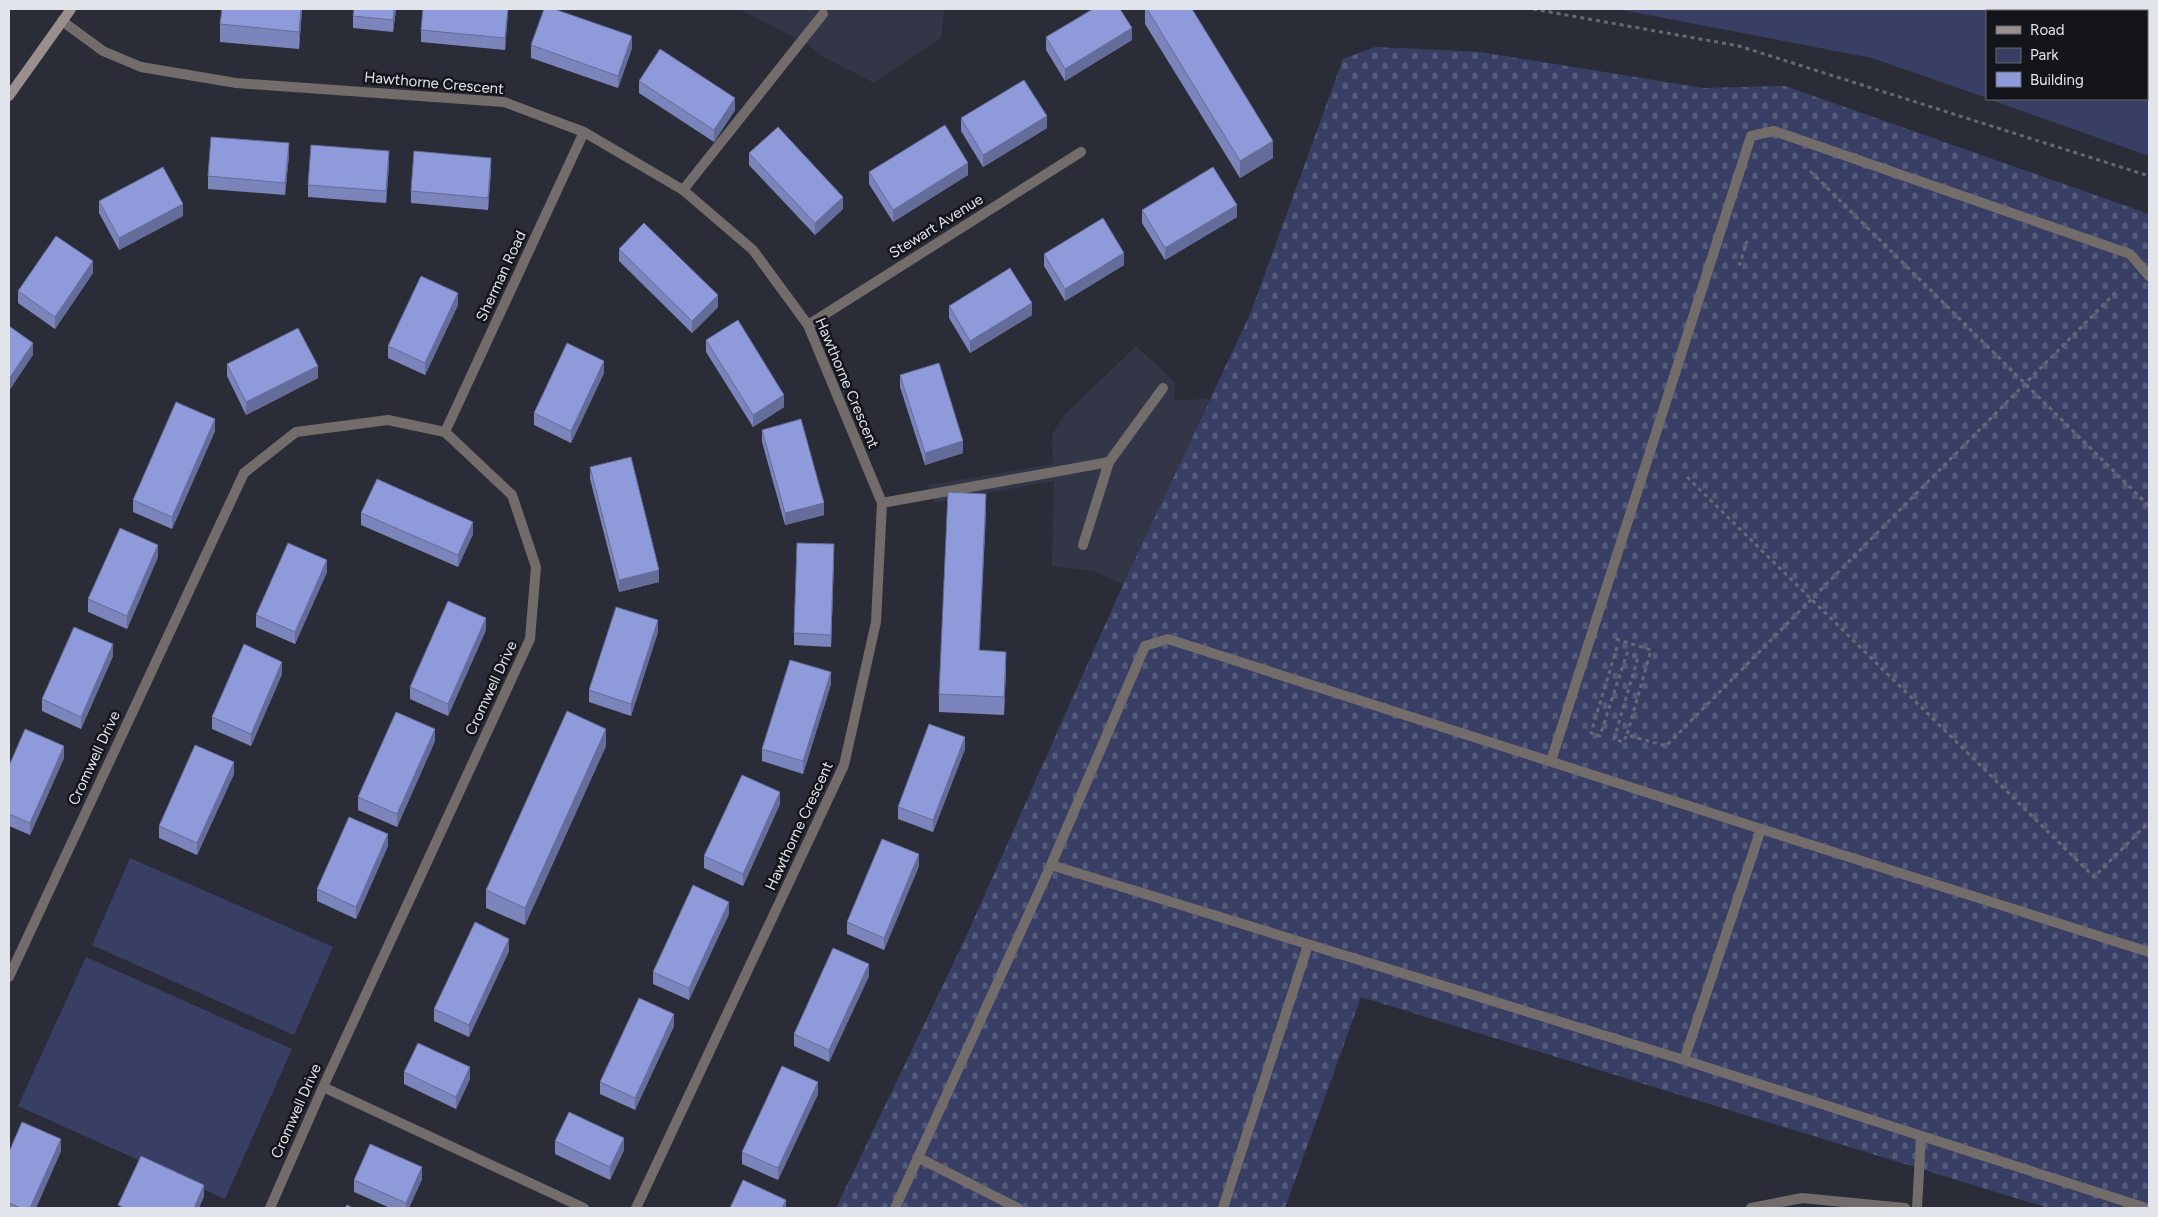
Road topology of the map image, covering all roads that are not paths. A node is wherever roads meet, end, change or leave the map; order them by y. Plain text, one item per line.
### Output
1 (71, 9) edge
2 (823, 14) dead end
3 (62, 21) junction
4 (9, 96) edge
5 (584, 132) junction
6 (1081, 152) dead end
7 (683, 190) junction
8 (2149, 276) edge
9 (808, 325) junction
10 (1163, 388) dead end
11 (445, 432) junction
12 (1109, 462) junction
13 (882, 503) junction
14 (1084, 545) dead end
15 (1550, 761) junction
16 (1760, 829) junction
17 (1051, 865) junction
18 (1308, 945) junction
19 (2149, 952) edge
20 (9, 977) edge
21 (1684, 1060) junction
22 (323, 1087) junction
23 (1921, 1136) junction
24 (919, 1158) junction
25 (270, 1208) edge
26 (584, 1208) edge
27 (636, 1208) edge
28 (895, 1208) edge
29 (1018, 1208) edge
30 (1223, 1208) edge
31 (1751, 1208) edge
32 (1905, 1208) edge
33 (1917, 1208) edge
34 (2146, 1208) edge

1 - 3 street
2 - 7 street
3 - 4 street
3 - 5 street, Hawthorne Crescent
5 - 7 street, Hawthorne Crescent
5 - 11 street, Sherman Road
6 - 9 street, Stewart Avenue
7 - 9 street, Hawthorne Crescent
8 - 15 street
9 - 13 street, Hawthorne Crescent
10 - 12 street
11 - 20 street, Cromwell Drive
11 - 22 street, Cromwell Drive
12 - 13 street
12 - 14 street
13 - 27 street, Hawthorne Crescent
15 - 16 street
15 - 17 street
16 - 19 street
16 - 21 street
17 - 18 street
17 - 24 street
18 - 21 street
18 - 30 street
21 - 23 street
22 - 25 street, Cromwell Drive
22 - 26 street
23 - 33 street
23 - 34 street
24 - 28 street
24 - 29 street
31 - 32 street

